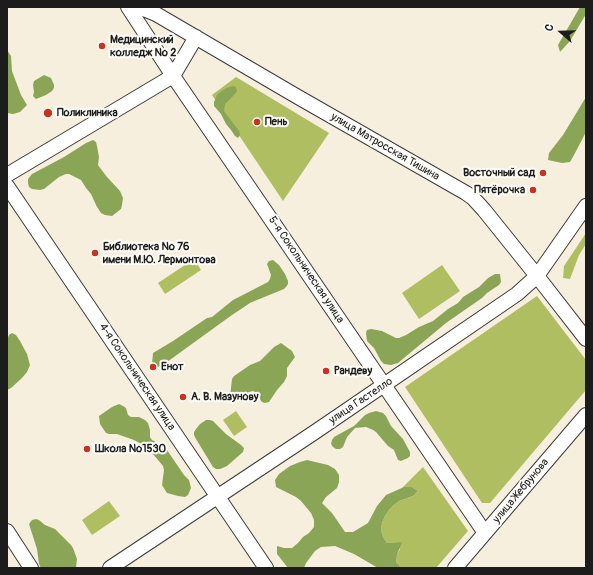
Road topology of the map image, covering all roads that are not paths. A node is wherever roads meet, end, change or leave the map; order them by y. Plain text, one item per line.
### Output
1 (128, 7) edge
2 (139, 7) edge
3 (196, 37) junction
4 (173, 76) junction
5 (7, 175) edge
6 (7, 186) edge
7 (586, 206) edge
8 (537, 276) junction
9 (586, 339) edge
10 (384, 385) junction
11 (586, 414) edge
12 (218, 497) junction
13 (7, 531) edge
14 (485, 533) junction
15 (31, 568) edge
16 (110, 568) edge
17 (266, 568) edge
18 (455, 568) edge

1 - 4 street, 5-я Сокольническая улица
2 - 3 street, улица Матросская Тишина
3 - 4 street
3 - 8 street, улица Матросская Тишина
4 - 5 street
4 - 10 street, 5-я Сокольническая улица
6 - 12 street, 4-я Сокольническая улица
7 - 8 street, улица Гастелло
8 - 9 street, улица Матросская Тишина
8 - 10 street, улица Гастелло
10 - 12 street, улица Гастелло
10 - 14 street, 5-я Сокольническая улица
11 - 14 street, улица Жебрунова
12 - 16 street, улица Гастелло
12 - 17 street, 4-я Сокольническая улица
13 - 15 street
14 - 18 street, улица Жебрунова

